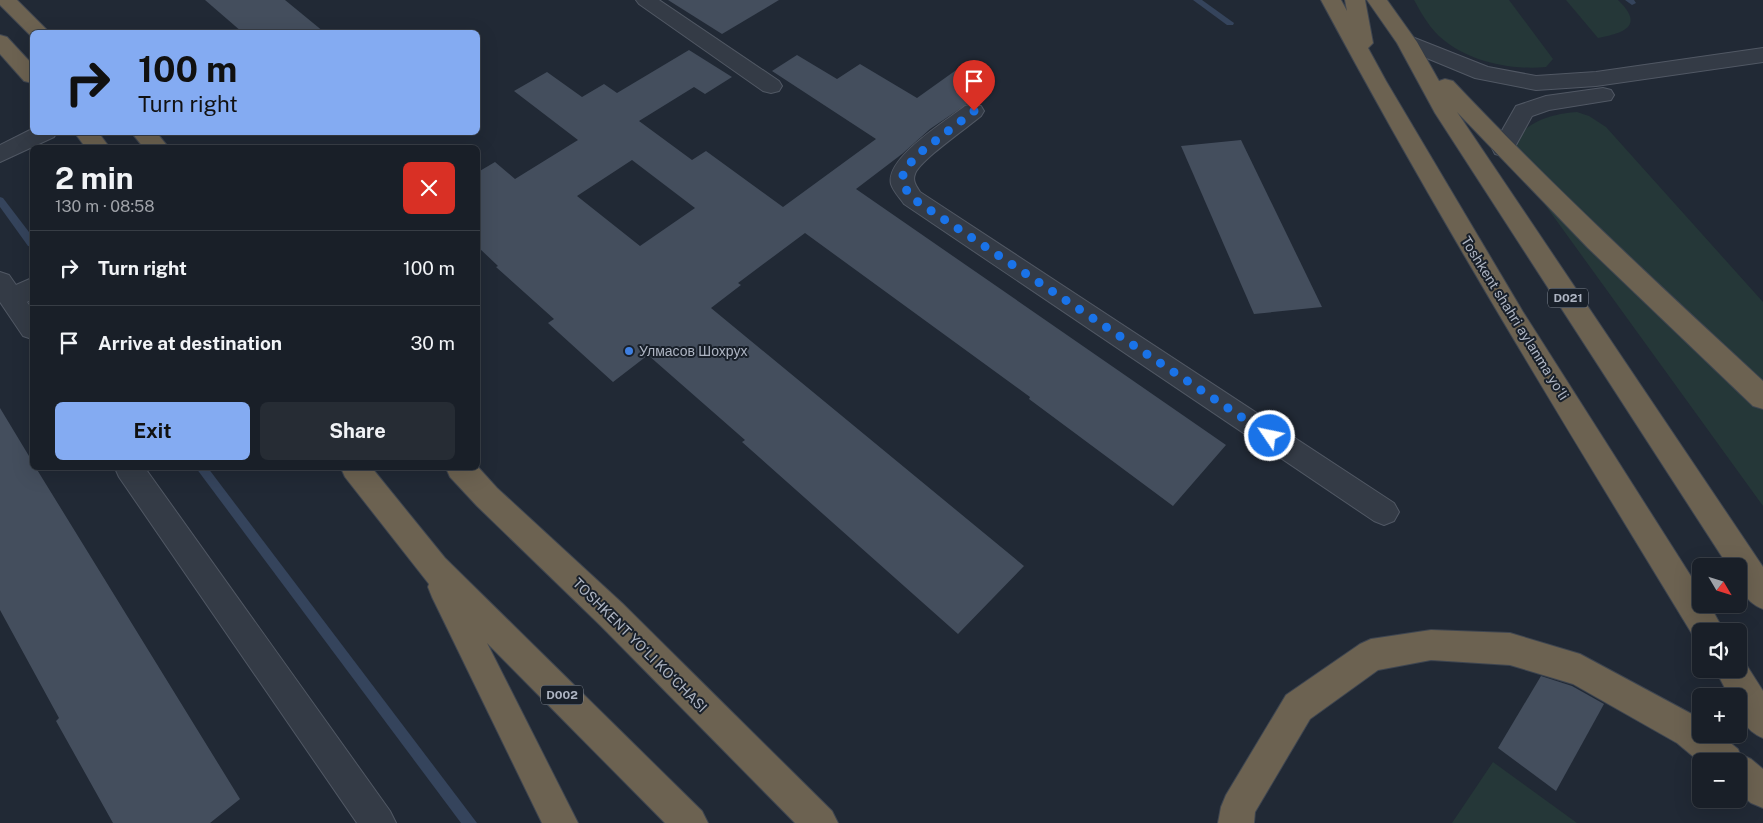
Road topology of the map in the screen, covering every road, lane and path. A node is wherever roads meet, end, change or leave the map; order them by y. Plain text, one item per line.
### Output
1 (6, 0) edge
2 (646, 0) edge
3 (1331, 0) edge
4 (1355, 0) edge
5 (1377, 0) edge
6 (37, 30) edge
7 (0, 42) edge
8 (1406, 42) junction
9 (1763, 55) edge
10 (1367, 67) junction
11 (1763, 71) edge
12 (30, 74) edge
13 (771, 86) dead end
14 (974, 111) dead end
15 (40, 135) edge
16 (88, 135) edge
17 (145, 135) edge
18 (97, 145) edge
19 (155, 145) edge
20 (1503, 148) junction
21 (0, 154) edge
22 (15, 289) edge
23 (30, 324) edge
24 (1763, 398) edge
25 (130, 470) edge
26 (357, 470) edge
27 (462, 470) edge
28 (1384, 512) dead end
29 (434, 568) junction
30 (1763, 594) edge
31 (1703, 623) edge
32 (1737, 678) edge
33 (1763, 721) edge
34 (1716, 753) edge
35 (1747, 778) edge
36 (1763, 791) edge
37 (378, 823) edge
38 (560, 823) edge
39 (690, 823) edge
40 (820, 823) edge
41 (1236, 823) edge

1 - 6 highway
2 - 13 street
3 - 10 highway, Toshkent shahri aylanma yoʻli
4 - 10 highway
5 - 8 highway, D021
7 - 12 highway
8 - 9 street
8 - 20 highway
8 - 30 highway, D021
10 - 31 highway, Toshkent shahri aylanma yoʻli
11 - 20 street
14 - 28 street
15 - 21 street
16 - 18 highway
17 - 19 highway
20 - 24 highway
22 - 23 street
25 - 37 street
26 - 29 highway, D002
27 - 40 highway, TOSHKENT YO‘LI KO‘CHASI
29 - 38 highway
29 - 39 highway, D002
32 - 33 highway
34 - 41 highway
35 - 36 highway

